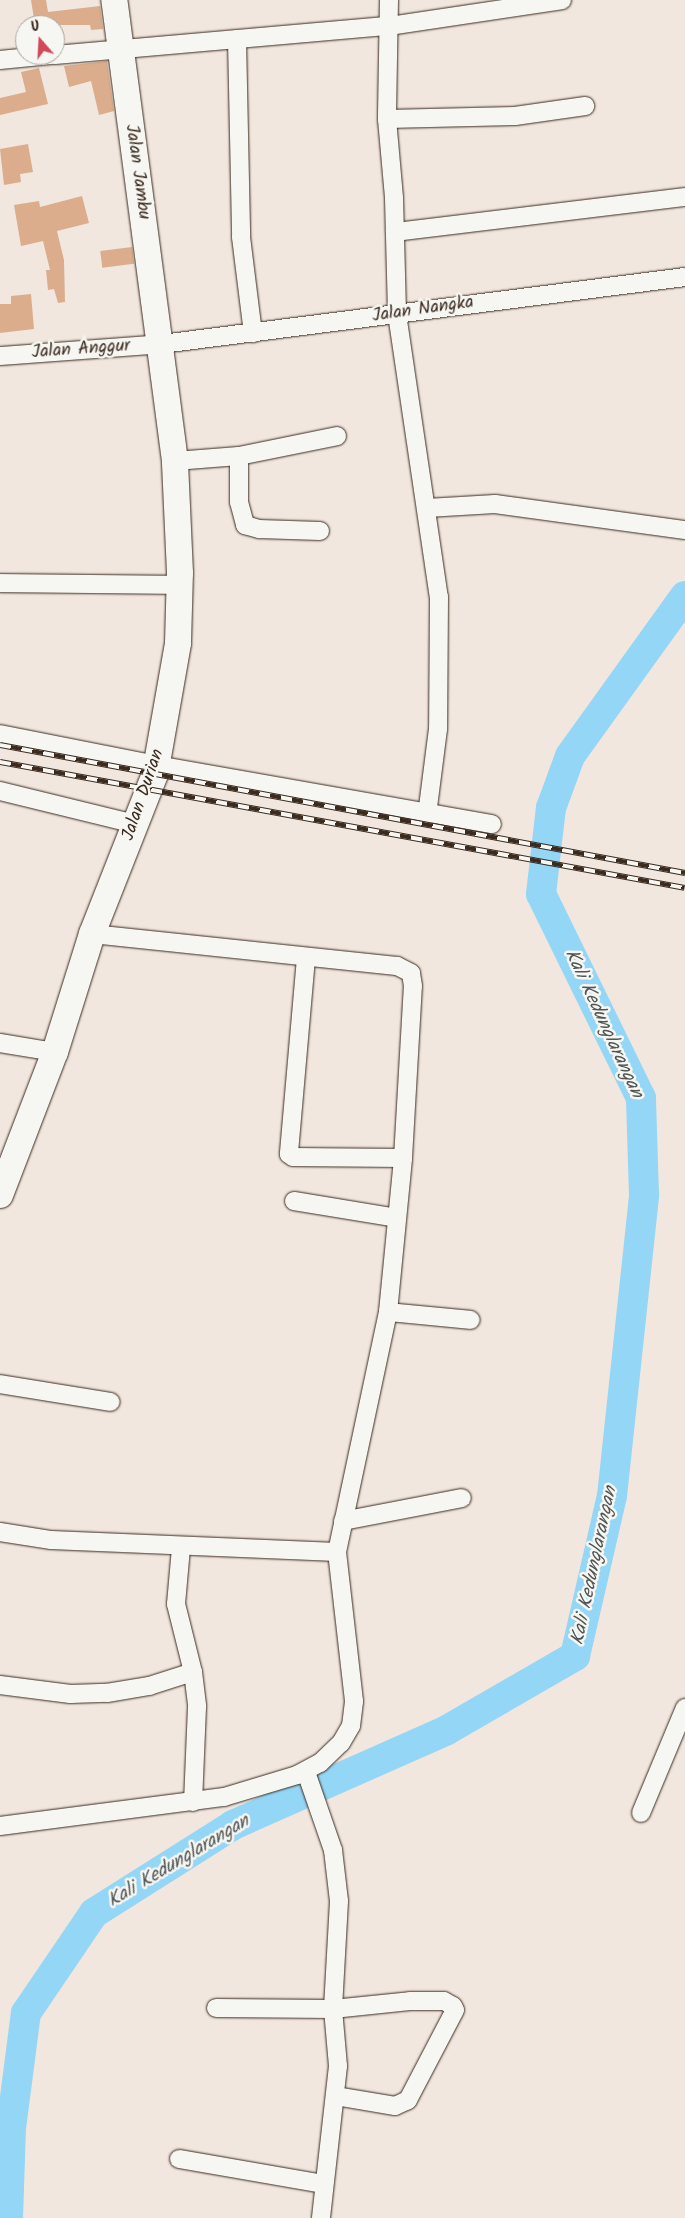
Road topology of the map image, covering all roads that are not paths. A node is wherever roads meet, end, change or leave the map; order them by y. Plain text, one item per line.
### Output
1 (114, 0) edge
2 (389, 0) edge
3 (562, 0) edge
4 (468, 7) edge
5 (389, 26) junction
6 (237, 39) junction
7 (120, 49) junction
8 (65, 54) edge
9 (15, 59) edge
10 (0, 60) edge
11 (585, 106) dead end
12 (387, 119) junction
13 (685, 197) edge
14 (395, 232) junction
15 (685, 277) edge
16 (397, 314) junction
17 (253, 333) junction
18 (162, 344) junction
19 (0, 356) edge
20 (337, 436) dead end
21 (239, 456) junction
22 (175, 461) junction
23 (427, 508) junction
24 (685, 530) edge
25 (320, 531) dead end
26 (0, 583) edge
27 (179, 585) junction
28 (0, 734) edge
29 (157, 766) junction
30 (0, 792) edge
31 (427, 815) junction
32 (135, 824) junction
33 (492, 824) dead end
34 (92, 934) junction
35 (306, 958) junction
36 (0, 1043) edge
37 (44, 1050) junction
38 (403, 1158) junction
39 (0, 1195) edge
40 (294, 1201) dead end
41 (397, 1218) junction
42 (388, 1312) junction
43 (471, 1320) dead end
44 (0, 1384) edge
45 (111, 1402) dead end
46 (462, 1498) dead end
47 (343, 1521) junction
48 (0, 1532) edge
49 (181, 1548) junction
50 (337, 1552) junction
51 (193, 1672) junction
52 (0, 1685) edge
53 (685, 1708) edge
54 (308, 1775) junction
55 (193, 1802) junction
56 (641, 1813) dead end
57 (0, 1825) edge
58 (216, 2008) dead end
59 (333, 2009) junction
60 (335, 2096) junction
61 (179, 2159) dead end
62 (324, 2184) junction
63 (321, 2218) edge

1 - 7 street, Jalan Jambu
2 - 5 street
3 - 4 street
4 - 5 street
5 - 6 street
5 - 12 street
6 - 7 street
6 - 17 street
7 - 8 street
7 - 18 street, Jalan Jambu
9 - 10 street
11 - 12 street
12 - 14 street
13 - 14 street
14 - 16 street
15 - 16 street, Jalan Nangka
16 - 17 street, Jalan Nangka
16 - 23 street
17 - 18 street, Jalan Nangka
18 - 19 street, Jalan Anggur
18 - 22 street, Jalan Durian
20 - 21 street
21 - 22 street
21 - 25 street
22 - 27 street, Jalan Durian
23 - 24 street
23 - 31 street
26 - 27 street
27 - 29 street, Jalan Durian
28 - 29 street
29 - 31 street
29 - 32 street, Jalan Durian
30 - 32 street
31 - 33 street
32 - 34 street, Jalan Durian
34 - 35 street
34 - 37 street, Jalan Durian
35 - 38 street
35 - 38 street
36 - 37 street
37 - 39 street, Jalan Durian
38 - 41 street
40 - 41 street
41 - 42 street
42 - 43 street
42 - 47 street
44 - 45 street
46 - 47 street
47 - 50 street
48 - 49 street
49 - 50 street
49 - 51 street
50 - 54 street
51 - 52 street
51 - 55 street
53 - 56 street
54 - 55 street
54 - 59 street
55 - 57 street
58 - 59 street
59 - 60 street
59 - 60 street
60 - 62 street
61 - 62 street
62 - 63 street

